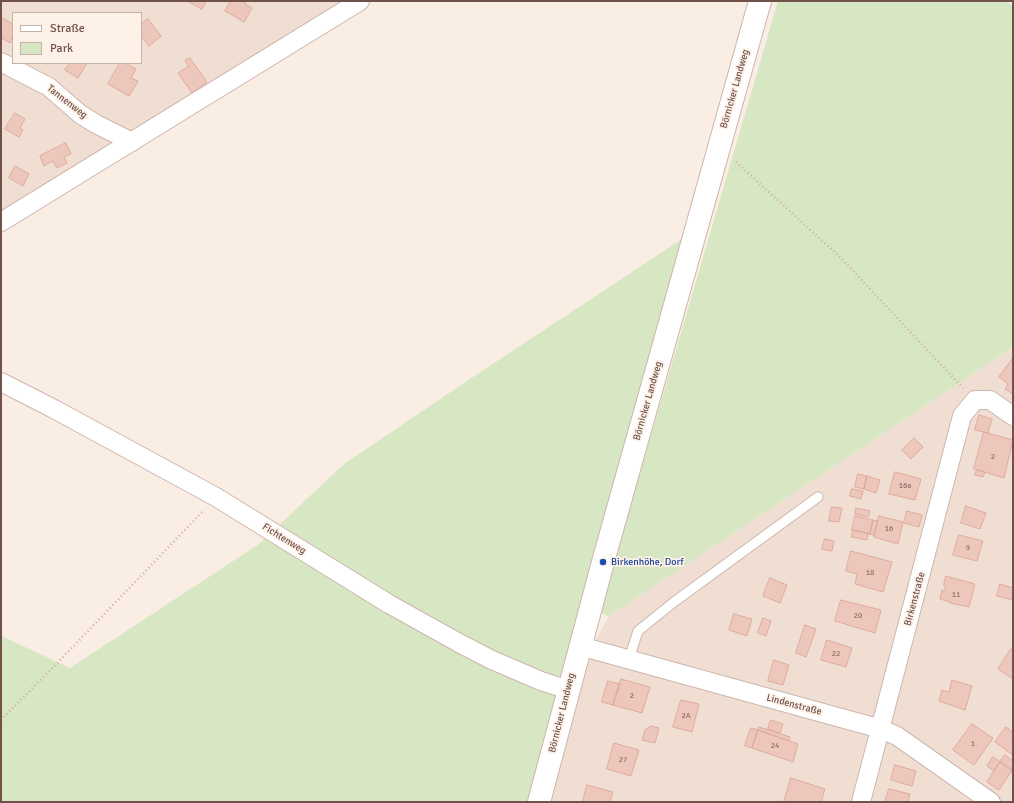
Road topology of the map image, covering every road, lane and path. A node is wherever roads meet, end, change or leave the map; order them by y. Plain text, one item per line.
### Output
1 (360, 1) edge
2 (760, 1) edge
3 (1, 62) edge
4 (132, 142) junction
5 (717, 154) junction
6 (1, 222) edge
7 (1, 382) edge
8 (975, 400) junction
9 (1013, 416) edge
10 (216, 497) junction
11 (818, 497) dead end
12 (580, 646) junction
13 (629, 659) junction
14 (569, 690) junction
15 (1, 720) edge
16 (881, 729) junction
17 (540, 802) edge
18 (861, 802) edge
19 (991, 802) edge

1 - 4 street
2 - 5 street, Börnicker Landweg
3 - 4 street, Tannenweg
4 - 6 street
5 - 8 path
5 - 12 street, Börnicker Landweg
7 - 10 street, Fichtenweg
8 - 9 street
8 - 16 street, Birkenstraße
10 - 14 street, Fichtenweg
10 - 15 path
11 - 13 lane
12 - 13 street, Lindenstraße
12 - 14 street, Börnicker Landweg
13 - 16 street, Lindenstraße
14 - 17 street, Börnicker Landweg
16 - 18 street, Birkenstraße
16 - 19 street, Lindenstraße

